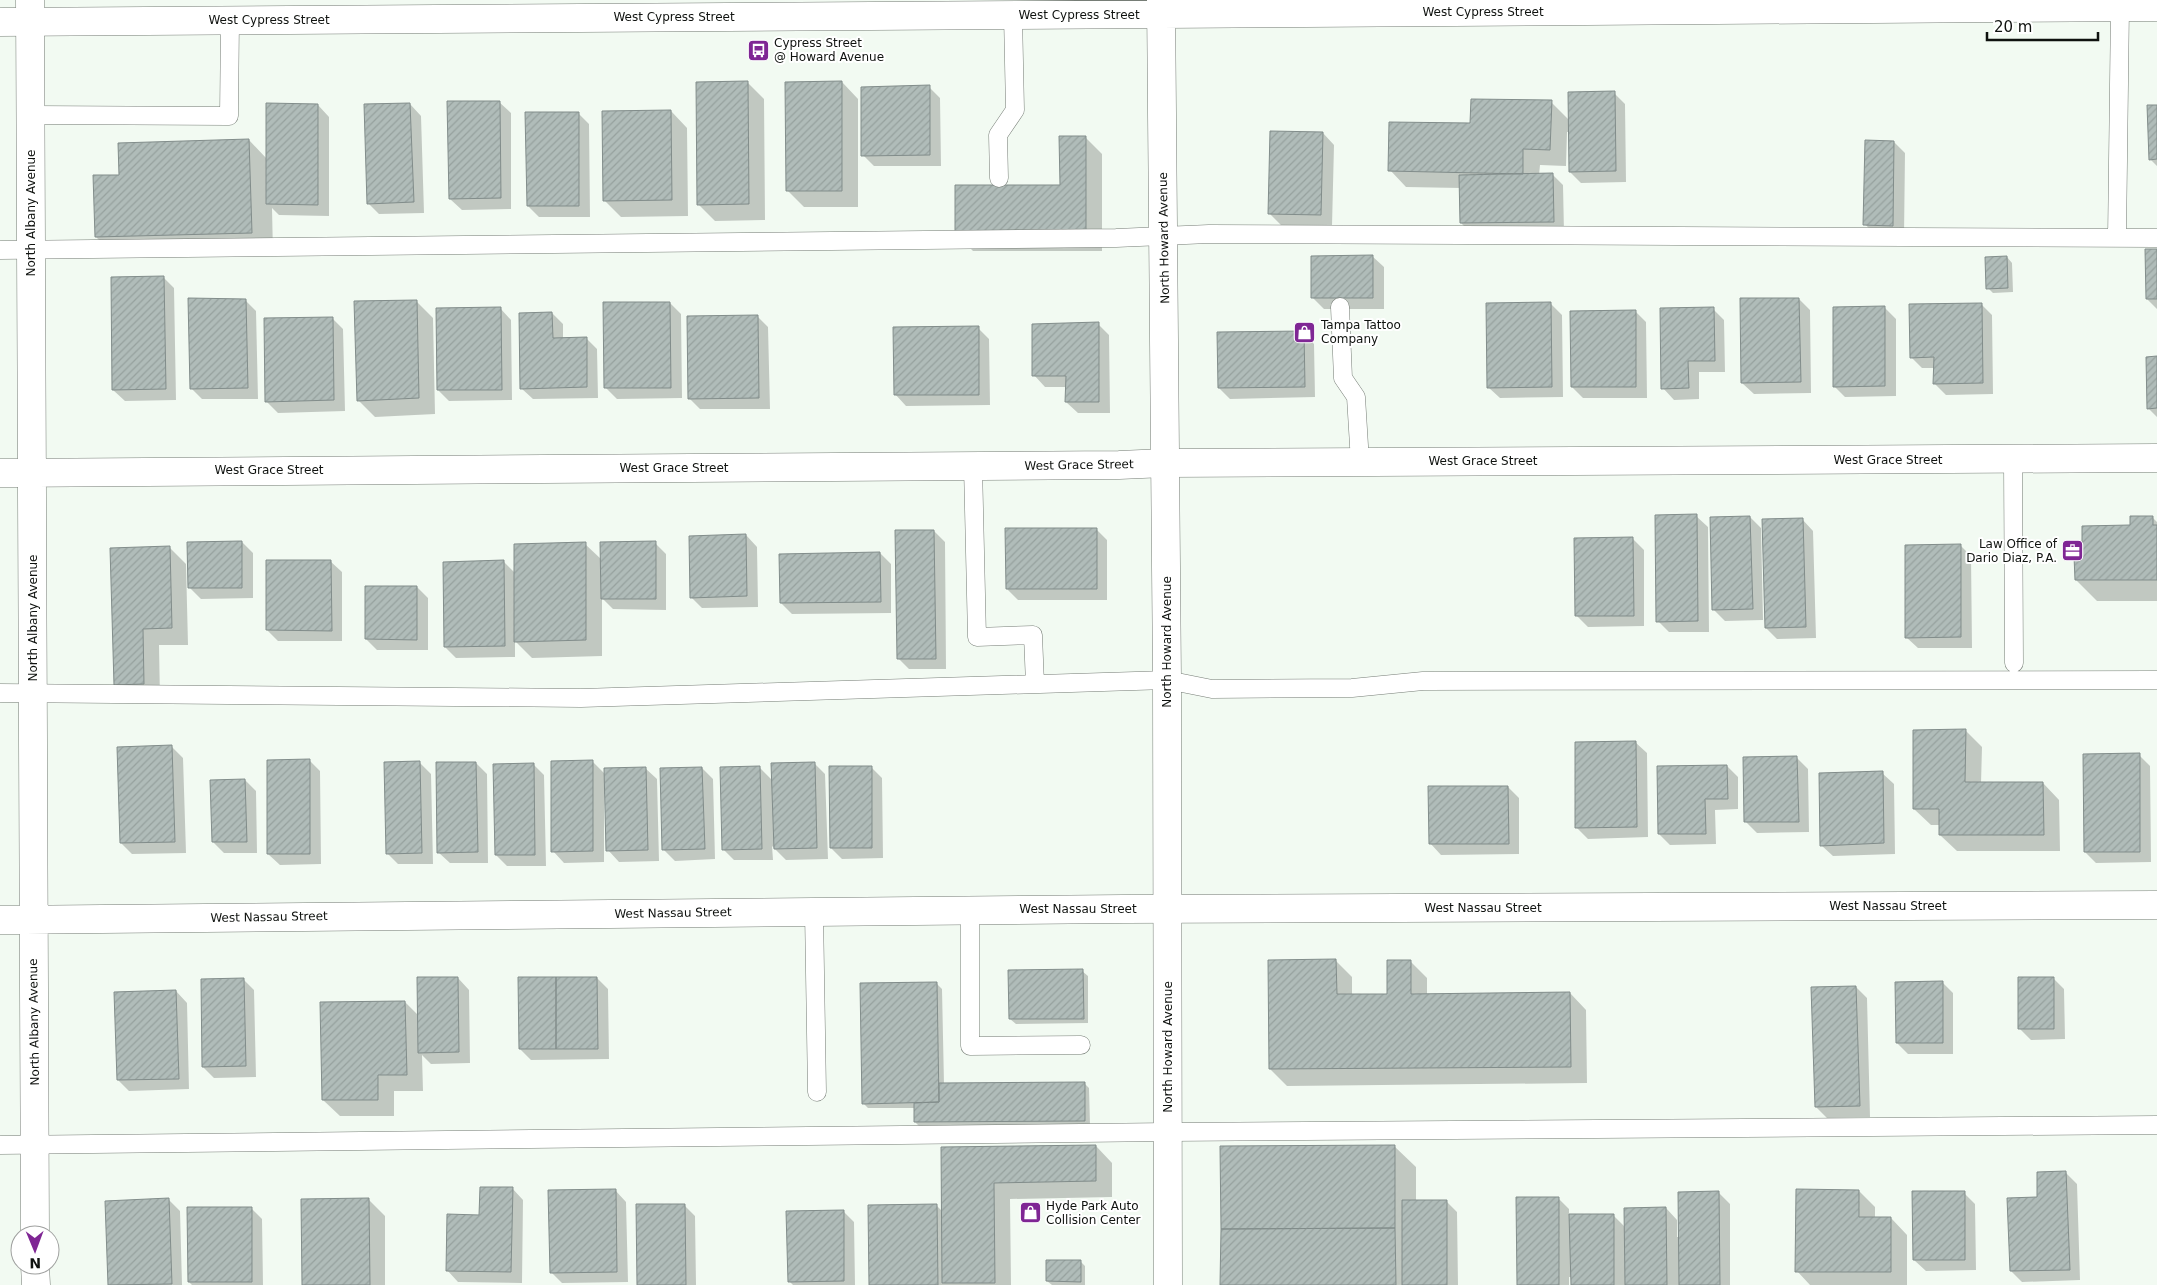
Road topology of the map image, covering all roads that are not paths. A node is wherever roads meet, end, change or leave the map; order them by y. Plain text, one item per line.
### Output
1 (1874, 4) edge
2 (2039, 4) edge
3 (1672, 5) edge
4 (1064, 7) edge
5 (1161, 7) edge
6 (2120, 7) junction
7 (2157, 7) edge
8 (30, 11) edge
9 (1012, 15) junction
10 (230, 20) junction
11 (0, 22) edge
12 (31, 115) junction
13 (999, 178) dead end
14 (1164, 236) junction
15 (2117, 238) junction
16 (2157, 238) edge
17 (0, 250) edge
18 (31, 250) junction
19 (1340, 307) dead end
20 (2157, 458) edge
21 (2014, 459) junction
22 (1360, 462) junction
23 (1165, 463) junction
24 (973, 466) junction
25 (32, 472) junction
26 (0, 473) edge
27 (2014, 663) dead end
28 (1167, 680) junction
29 (2157, 680) edge
30 (1034, 684) junction
31 (0, 693) edge
32 (33, 693) junction
33 (2157, 905) edge
34 (1167, 909) junction
35 (970, 910) junction
36 (814, 912) junction
37 (33, 919) junction
38 (0, 920) edge
39 (1081, 1045) dead end
40 (817, 1092) dead end
41 (2157, 1126) edge
42 (1168, 1132) junction
43 (0, 1145) edge
44 (35, 1145) junction
45 (35, 1225) edge
46 (1168, 1285) edge

1 - 2 street, West Cypress Street
1 - 3 street, West Cypress Street
2 - 6 street, West Cypress Street
3 - 5 street, West Cypress Street
4 - 5 street, West Cypress Street
4 - 9 street, West Cypress Street
5 - 14 street, North Howard Avenue
6 - 7 street, West Cypress Street
6 - 15 lane
8 - 10 street, West Cypress Street
8 - 11 street, West Cypress Street
8 - 12 street, North Albany Avenue
9 - 10 street, West Cypress Street
9 - 13 lane
10 - 12 lane
12 - 18 street, North Albany Avenue
14 - 15 lane
14 - 18 lane
14 - 23 street, North Howard Avenue
15 - 16 lane
17 - 18 lane
18 - 25 street, North Albany Avenue
19 - 22 lane
20 - 21 street, West Grace Street
21 - 22 street, West Grace Street
21 - 27 lane
22 - 23 street, West Grace Street
23 - 24 street, West Grace Street
23 - 28 street, North Howard Avenue
24 - 25 street, West Grace Street
24 - 30 lane
25 - 26 street, West Grace Street
25 - 32 street, North Albany Avenue
28 - 29 lane
28 - 30 lane
28 - 34 street, North Howard Avenue
30 - 32 lane
31 - 32 lane
32 - 37 street, North Albany Avenue
33 - 34 street, West Nassau Street
34 - 35 street, West Nassau Street
34 - 42 street, North Howard Avenue
35 - 36 street, West Nassau Street
35 - 39 lane
36 - 37 street, West Nassau Street
36 - 40 lane
37 - 38 street, West Nassau Street
37 - 44 street, North Albany Avenue
41 - 42 lane
42 - 44 lane
42 - 46 street, North Howard Avenue
43 - 44 lane
44 - 45 street, North Albany Avenue

